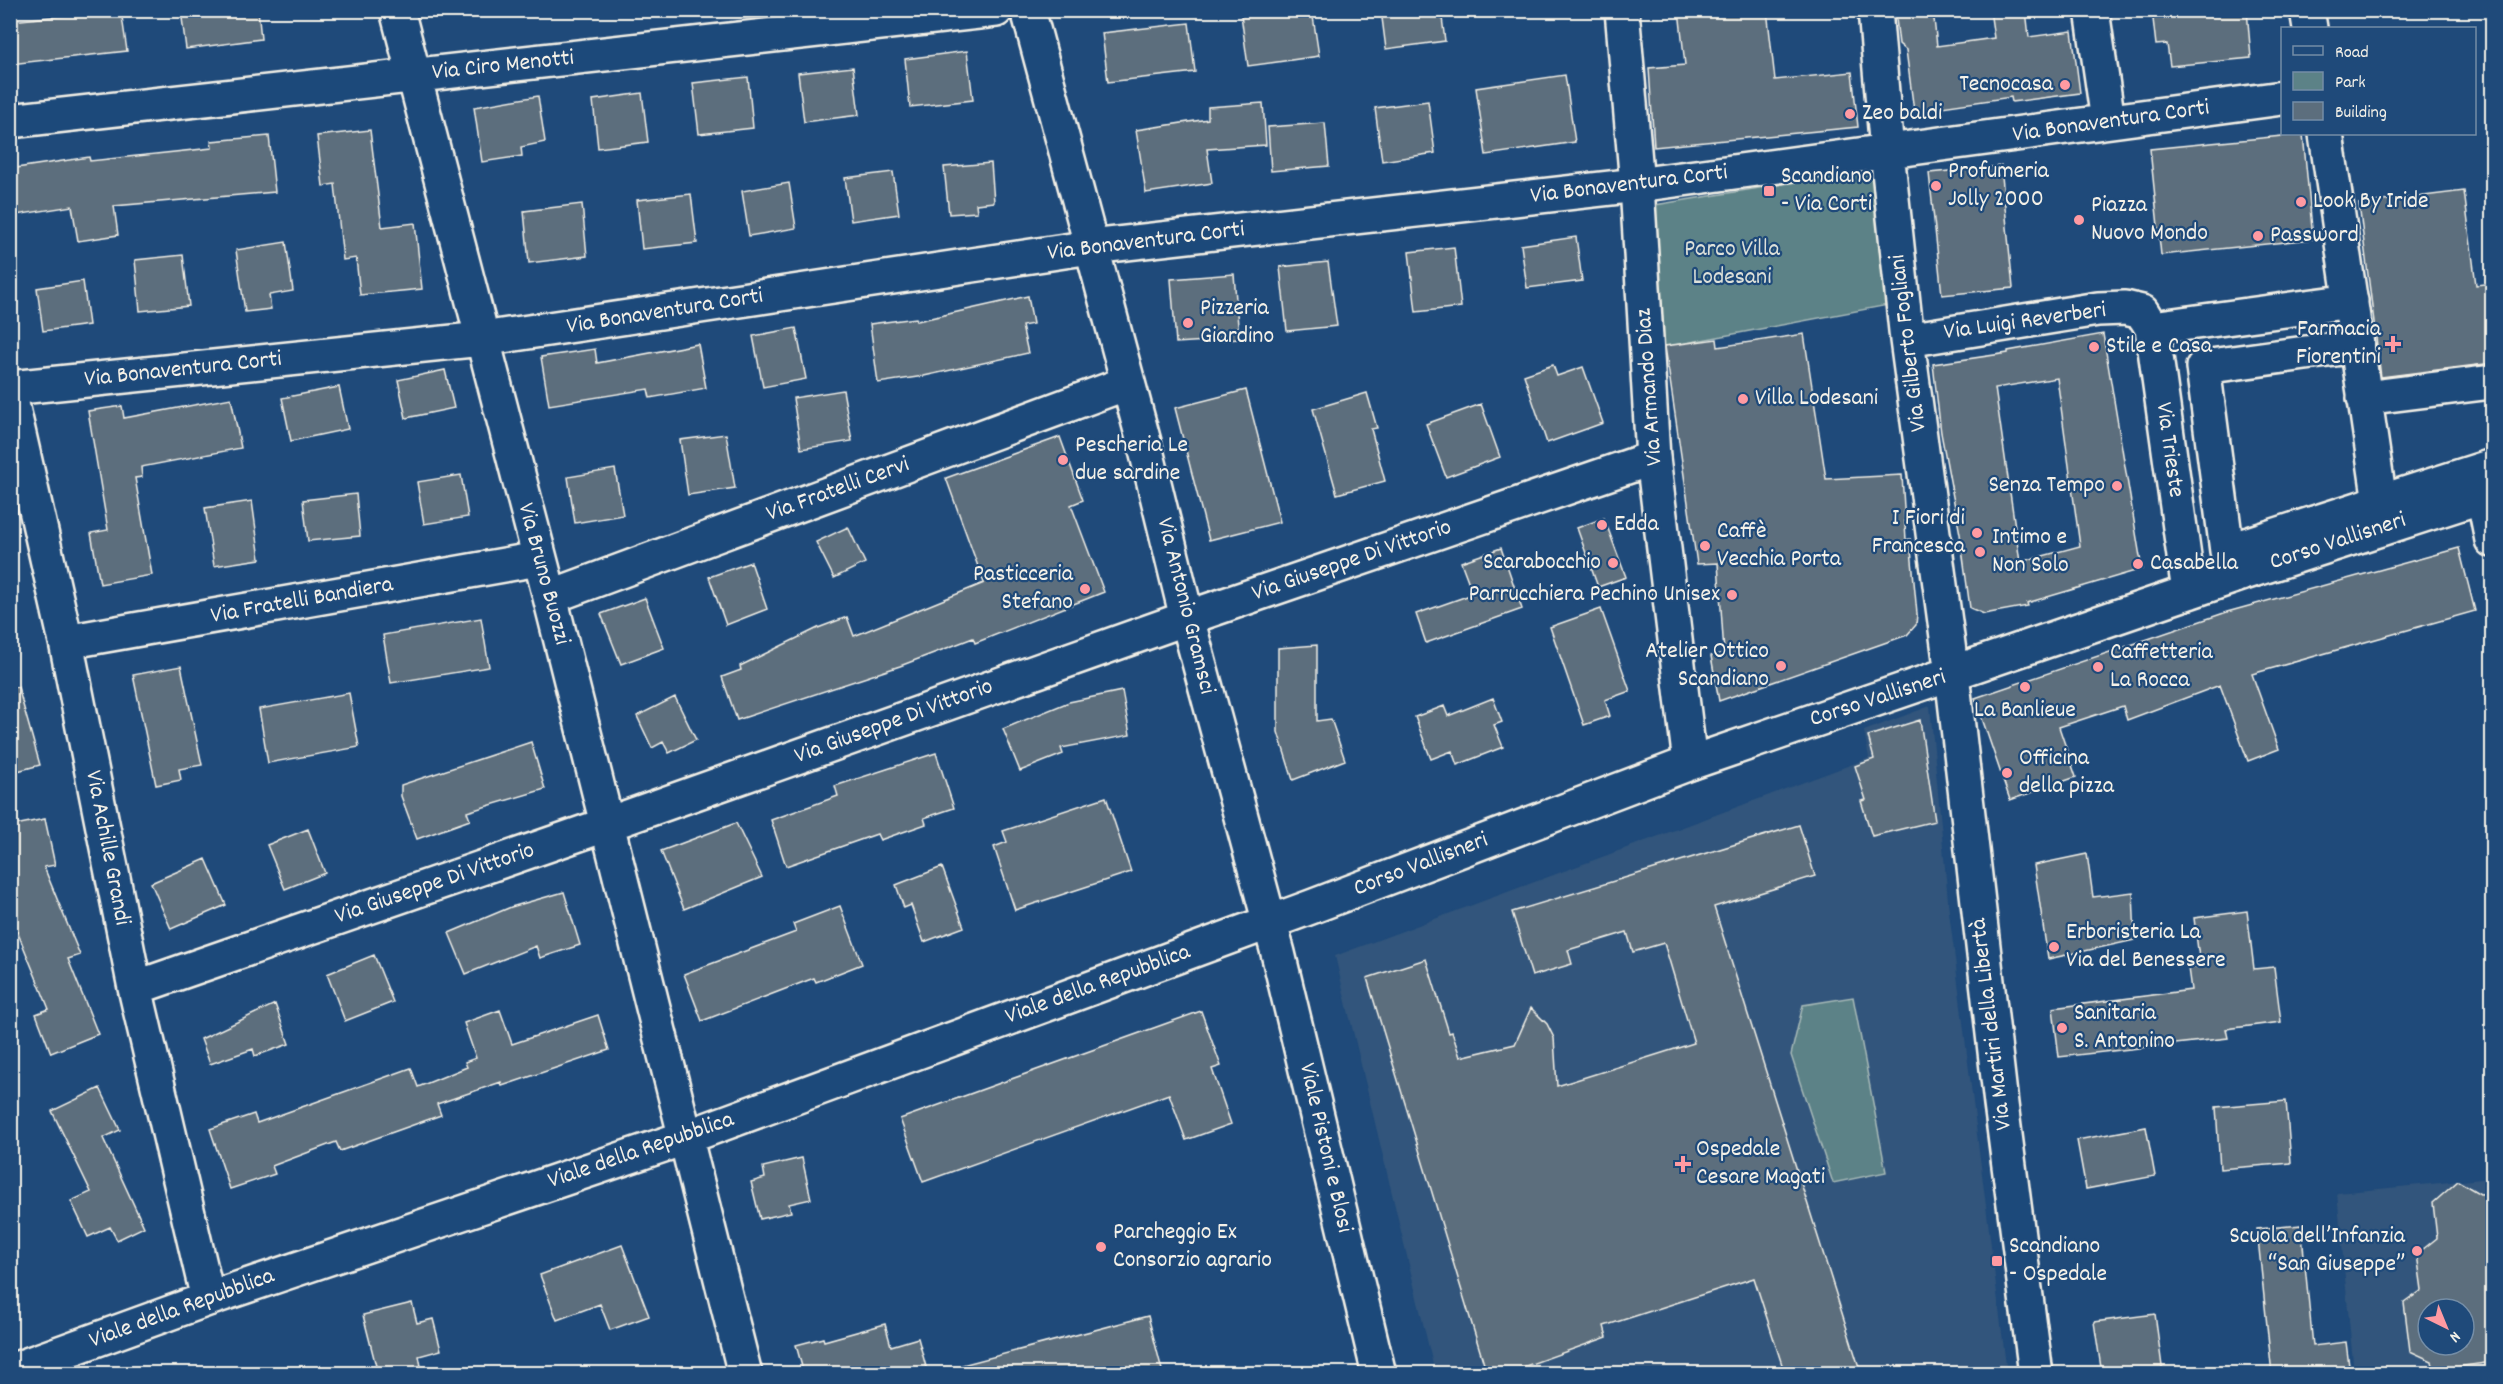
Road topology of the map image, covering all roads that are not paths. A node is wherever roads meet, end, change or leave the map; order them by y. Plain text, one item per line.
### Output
1 (397, 10) edge
2 (996, 10) edge
3 (1028, 10) edge
4 (1622, 10) edge
5 (1875, 10) edge
6 (2092, 10) edge
7 (2307, 10) edge
8 (2310, 27) edge
9 (413, 76) junction
10 (2281, 99) edge
11 (10, 122) edge
12 (2108, 122) junction
13 (2326, 135) edge
14 (1887, 152) junction
15 (1637, 185) junction
16 (1091, 247) junction
17 (2351, 301) junction
18 (2147, 320) junction
19 (482, 339) junction
20 (1907, 340) junction
21 (2357, 346) junction
22 (2493, 382) edge
23 (1127, 383) junction
24 (10, 388) edge
25 (10, 396) edge
26 (2364, 398) junction
27 (1653, 458) junction
28 (2489, 485) edge
29 (2380, 502) junction
30 (2493, 540) edge
31 (538, 559) junction
32 (2189, 592) junction
33 (550, 597) junction
34 (1187, 618) junction
35 (66, 642) junction
36 (1952, 675) junction
37 (1690, 763) junction
38 (608, 824) junction
39 (1269, 922) junction
40 (135, 988) junction
41 (684, 1138) junction
42 (208, 1299) junction
43 (10, 1371) edge
44 (745, 1374) edge
45 (1379, 1374) edge
46 (2036, 1374) edge

1 - 9 street, Via Bruno Buozzi
2 - 9 street, Via Ciro Menotti
3 - 16 street, Via Antonio Gramsci
4 - 15 street, Via Armando Diaz
5 - 14 street, Via Gilberto Fogliani
6 - 12 street
7 - 8 street
9 - 11 street, Via Ciro Menotti
9 - 19 street, Via Bruno Buozzi
10 - 12 street, Via Bonaventura Corti
12 - 14 street, Via Bonaventura Corti
13 - 17 street
14 - 15 street, Via Bonaventura Corti
14 - 20 street, Via Gilberto Fogliani
15 - 16 street, Via Bonaventura Corti
15 - 27 street, Via Armando Diaz
16 - 19 street, Via Bonaventura Corti
16 - 23 street, Via Antonio Gramsci
17 - 18 street, Via Luigi Reverberi
17 - 21 street
18 - 20 street, Via Luigi Reverberi
18 - 32 street, Via Trieste
19 - 24 street, Via Bonaventura Corti
19 - 31 street, Via Bruno Buozzi
20 - 36 street, Via Gilberto Fogliani
21 - 26 street
21 - 29 street
22 - 26 street
23 - 33 street, Via Fratelli Cervi
23 - 34 street, Via Antonio Gramsci
25 - 35 street, Via Achille Grandi
26 - 29 street
27 - 34 street, Via Giuseppe Di Vittorio
27 - 37 street, Via Armando Diaz
28 - 29 street
28 - 30 street
28 - 32 street, Corso Vallisneri
31 - 33 street, Via Bruno Buozzi
31 - 35 street, Via Fratelli Bandiera
32 - 36 street, Corso Vallisneri
33 - 38 street, Via Bruno Buozzi
34 - 38 street, Via Giuseppe Di Vittorio
34 - 39 street, Via Antonio Gramsci
35 - 40 street, Via Achille Grandi
36 - 37 street, Corso Vallisneri
36 - 46 street, Via Martiri della Libertà
37 - 39 street, Corso Vallisneri
38 - 40 street, Via Giuseppe Di Vittorio
38 - 41 street, Via Bruno Buozzi
39 - 41 street, Viale della Repubblica
39 - 45 street, Viale Pistoni e Blosi
40 - 42 street, Via Achille Grandi
41 - 42 street, Viale della Repubblica
41 - 44 street, Via Bruno Buozzi
42 - 43 street, Viale della Repubblica

